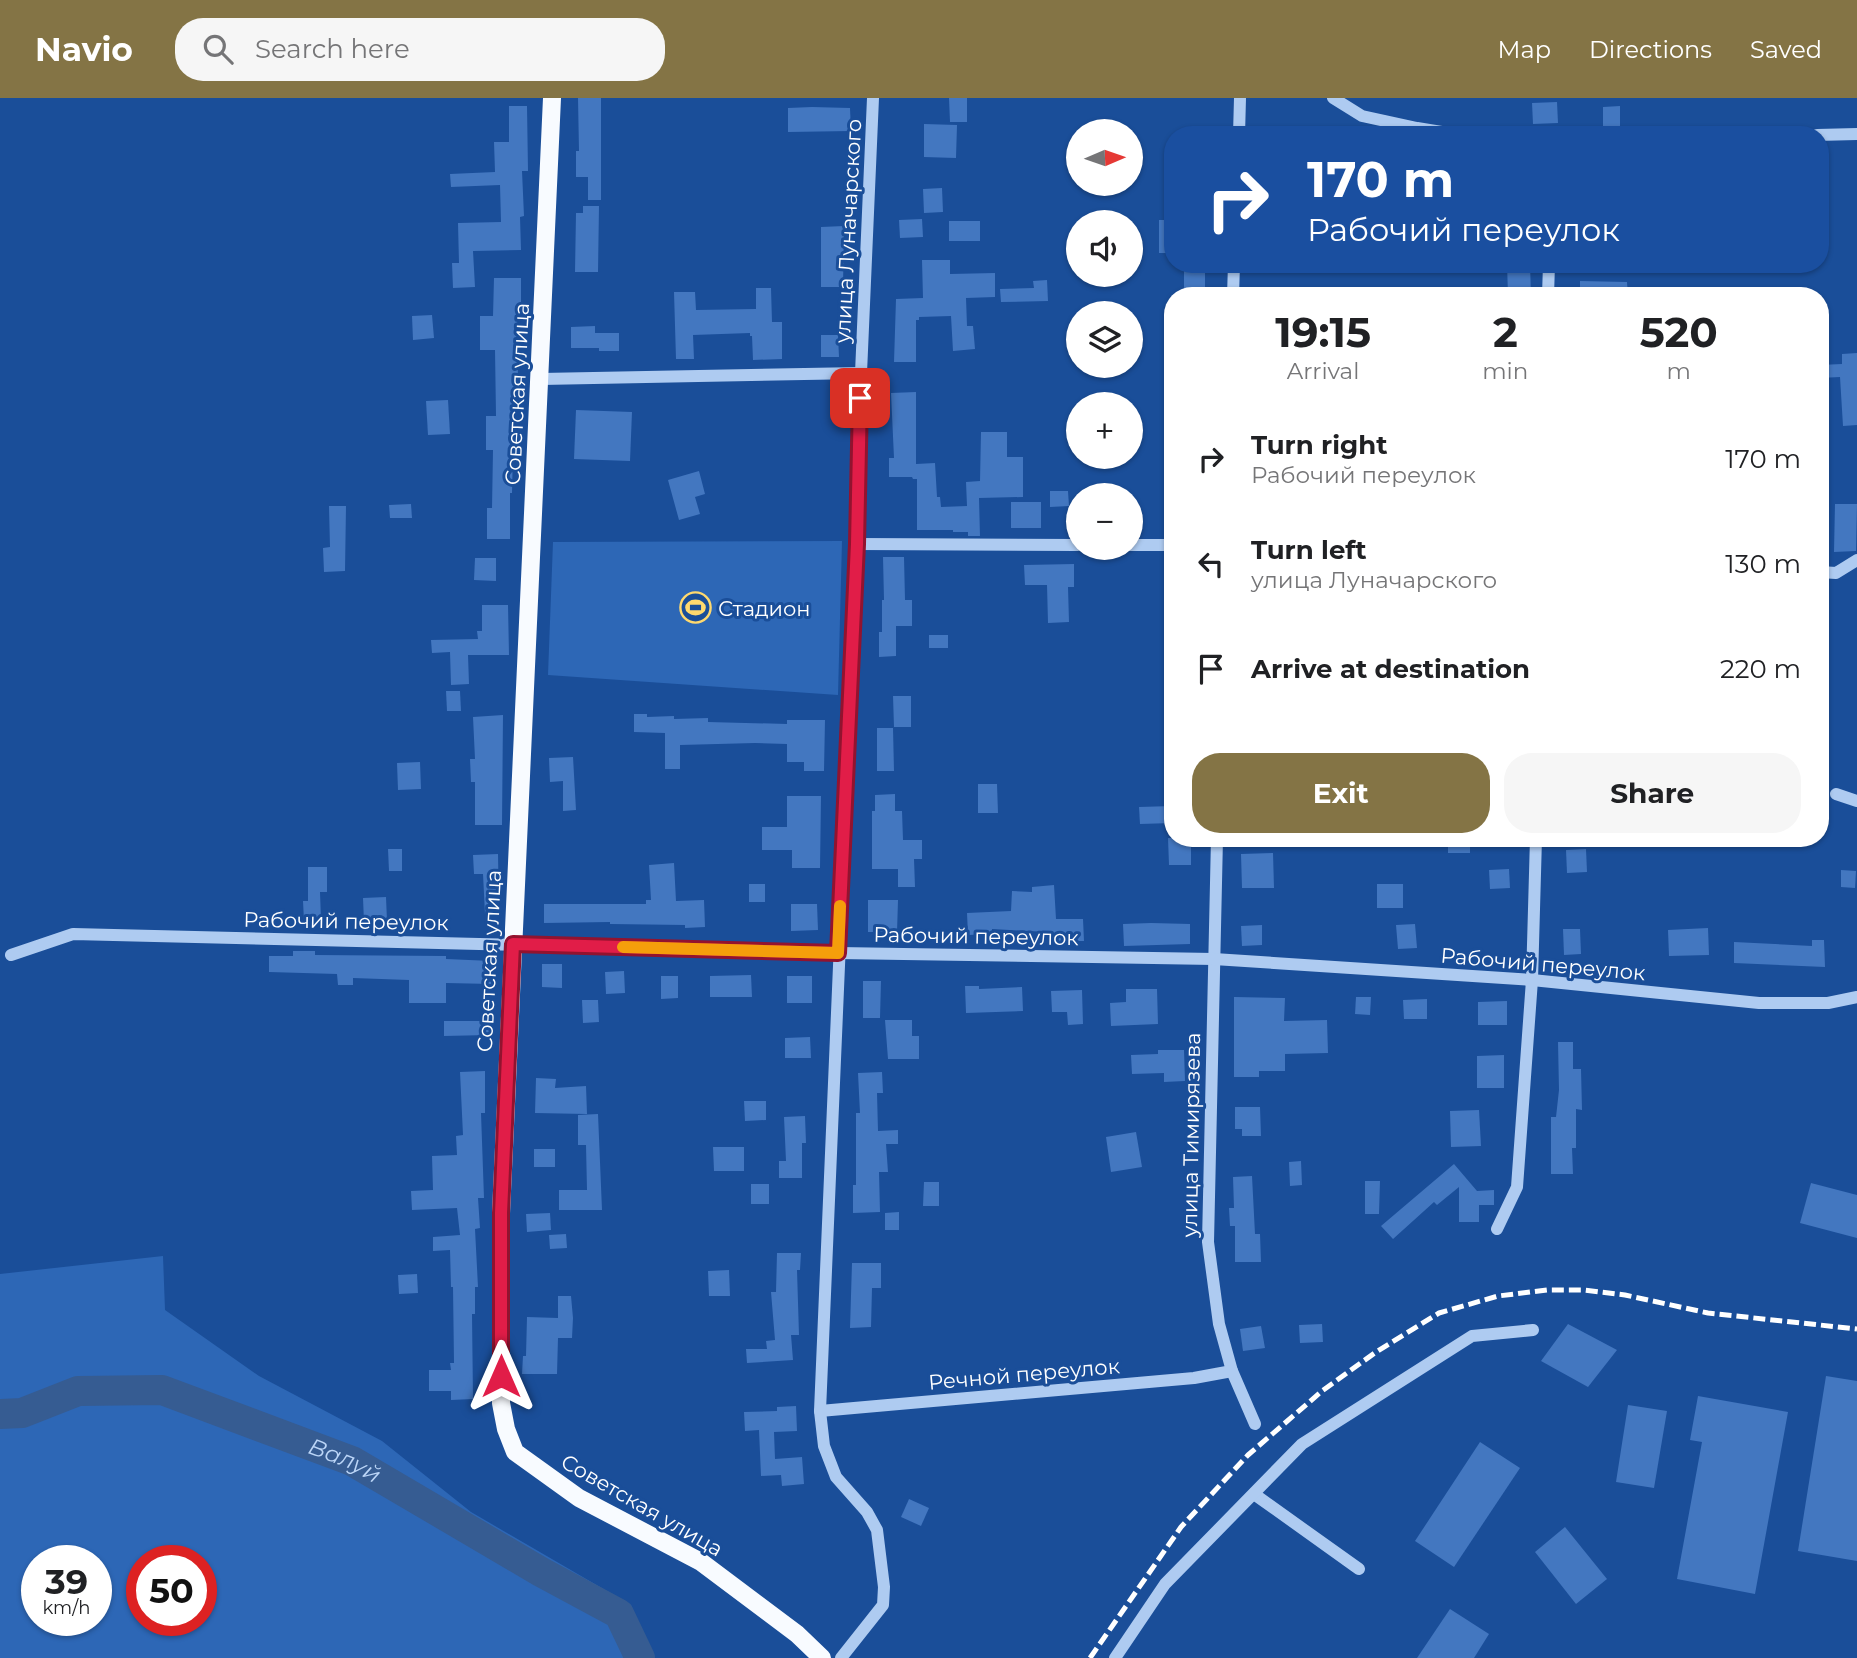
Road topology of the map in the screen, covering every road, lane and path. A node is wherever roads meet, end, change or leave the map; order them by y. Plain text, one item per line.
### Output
1 (552, 98) edge
2 (873, 98) edge
3 (1240, 98) edge
4 (1333, 98) edge
5 (1239, 126) edge
6 (1408, 126) edge
7 (1857, 134) edge
8 (1829, 135) edge
9 (861, 373) junction
10 (541, 379) junction
11 (857, 544) junction
12 (1066, 545) edge
13 (1143, 545) edge
14 (1164, 545) edge
15 (1857, 560) edge
16 (1829, 573) edge
17 (1836, 794) dead end
18 (1857, 801) edge
19 (1217, 847) edge
20 (1536, 847) edge
21 (513, 944) junction
22 (838, 953) junction
23 (11, 956) dead end
24 (1214, 959) junction
25 (1532, 980) junction
26 (1857, 996) edge
27 (1497, 1229) dead end
28 (1533, 1330) dead end
29 (1232, 1371) junction
30 (820, 1411) junction
31 (1255, 1424) dead end
32 (1254, 1494) junction
33 (1359, 1569) dead end
34 (822, 1658) edge
35 (841, 1658) edge
36 (1115, 1658) edge

1 - 10 main road, Советская улица
2 - 9 street, улица Луначарского
3 - 5 street
4 - 6 street
7 - 8 street
9 - 10 street
9 - 11 street, улица Луначарского
10 - 21 main road, Советская улица
11 - 12 street
11 - 22 street, улица Луначарского
13 - 14 street
15 - 16 street
17 - 18 street
19 - 24 street, улица Тимирязева
20 - 25 street
21 - 22 street, Рабочий переулок
21 - 23 street, Рабочий переулок
21 - 34 main road, Советская улица
22 - 24 street, Рабочий переулок
22 - 30 street, улица Луначарского
24 - 25 street, Рабочий переулок
24 - 29 street, улица Тимирязева
25 - 26 street, Рабочий переулок
25 - 27 street
28 - 32 street
29 - 30 street, Речной переулок
29 - 31 street, улица Тимирязева
30 - 35 street, улица Луначарского
32 - 33 street
32 - 36 street

